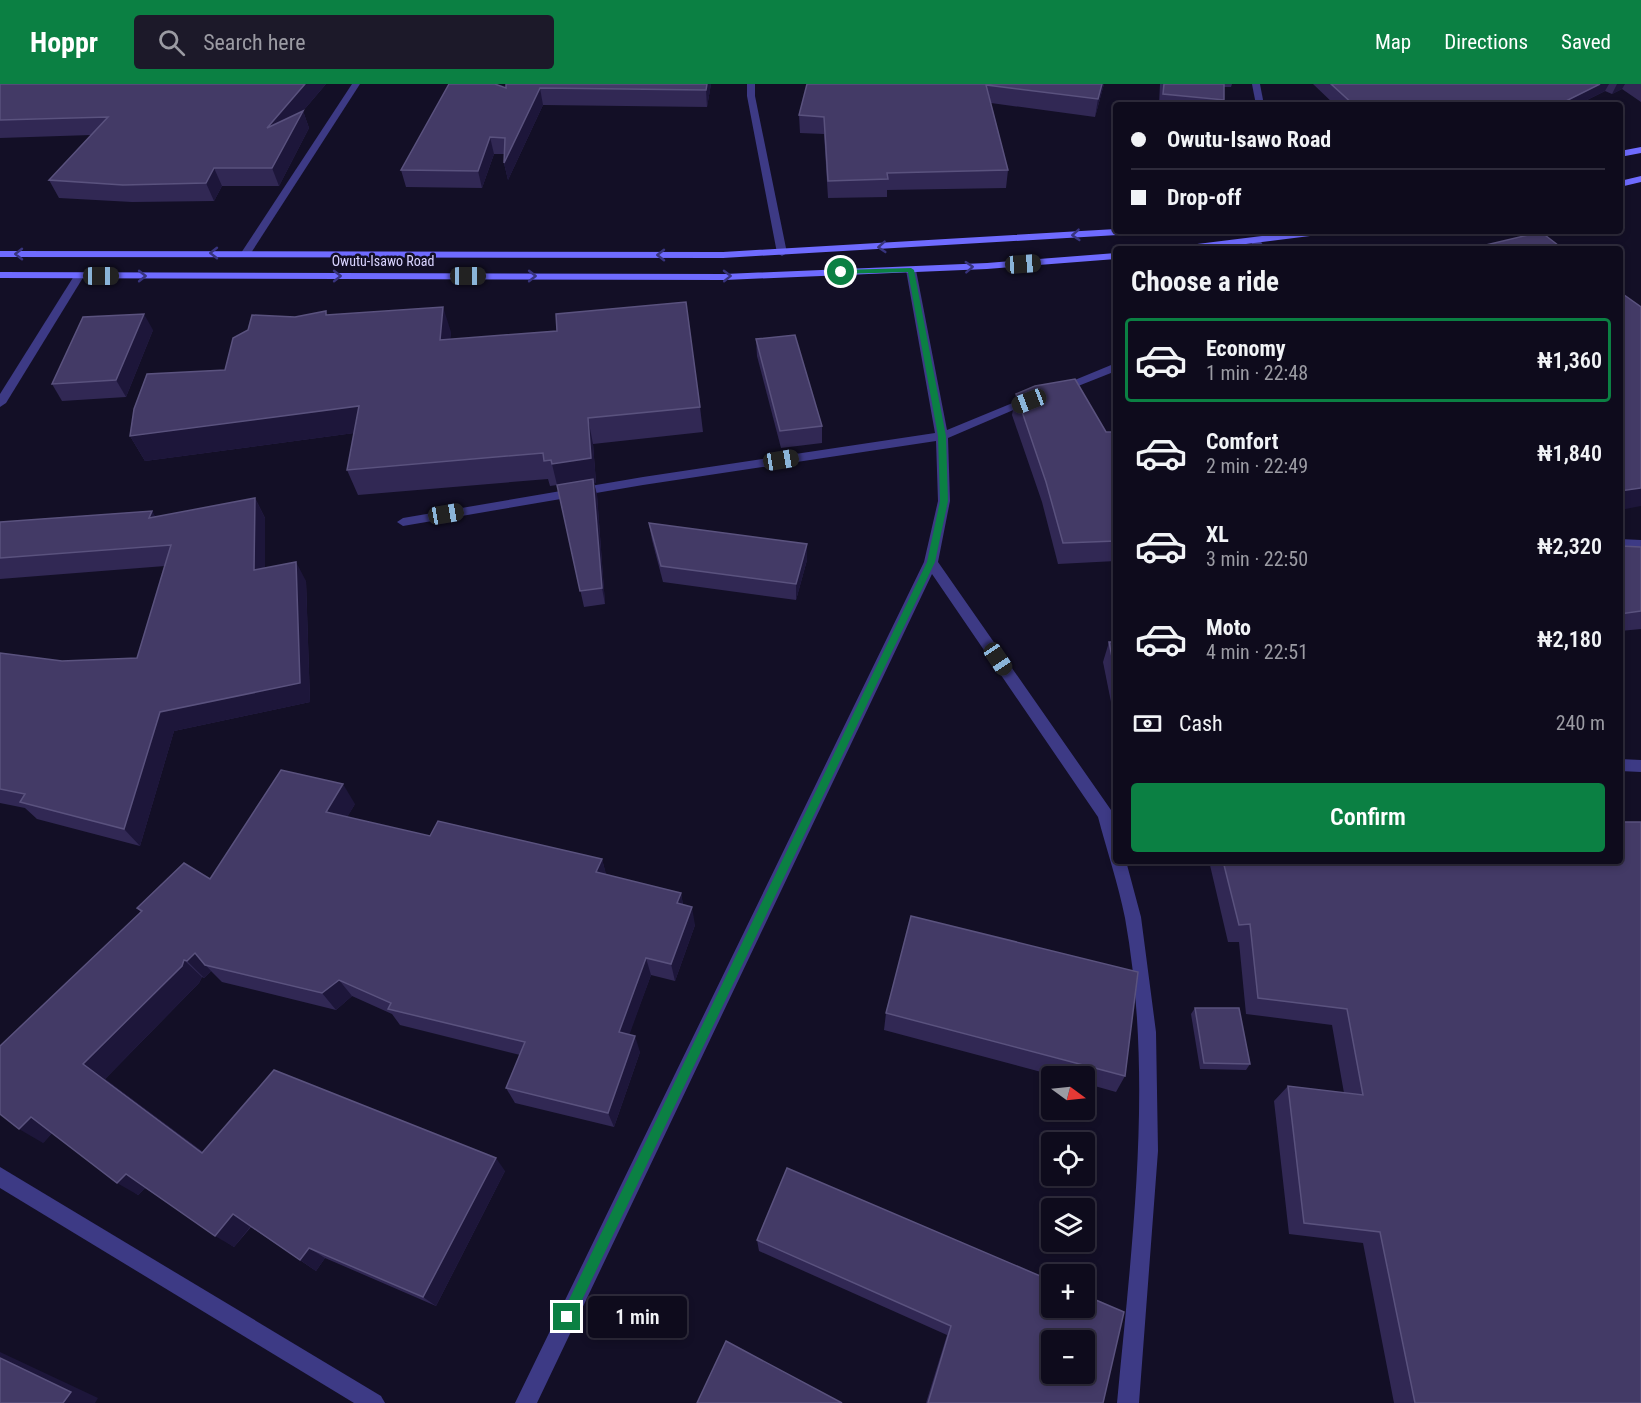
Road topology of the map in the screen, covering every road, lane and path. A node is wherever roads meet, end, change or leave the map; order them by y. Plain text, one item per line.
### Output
1 (356, 84) edge
2 (751, 84) edge
3 (1256, 84) edge
4 (1259, 102) edge
5 (1641, 150) edge
6 (1623, 153) edge
7 (1641, 179) edge
8 (1623, 183) edge
9 (1113, 232) edge
10 (1311, 234) edge
11 (1258, 245) edge
12 (1239, 246) edge
13 (246, 253) junction
14 (782, 253) junction
15 (0, 254) edge
16 (1113, 256) edge
17 (911, 270) junction
18 (0, 275) edge
19 (79, 276) junction
20 (1113, 368) edge
21 (0, 403) edge
22 (942, 436) junction
23 (402, 522) dead end
24 (1623, 544) edge
25 (1641, 545) edge
26 (931, 562) junction
27 (1623, 765) edge
28 (1641, 766) edge
29 (1111, 814) edge
30 (1113, 830) edge
31 (1119, 864) edge
32 (0, 1178) edge
33 (374, 1403) edge
34 (526, 1403) edge
35 (1128, 1403) edge

1 - 13 street
2 - 14 street
3 - 4 street
5 - 6 street
7 - 8 street
9 -> 14 street, Owutu-Isawo Road
10 - 11 street
11 - 12 street
14 -> 13 street, Owutu-Isawo Road
13 -> 15 street, Owutu-Isawo Road
17 -> 16 street, Owutu-Isawo Road
19 -> 17 street, Owutu-Isawo Road
17 - 22 street
18 - 19 street, Owutu-Isawo Road
19 - 21 street
20 - 22 street
22 - 23 street
22 - 26 street
24 - 25 street
26 - 29 street
26 - 34 street
27 - 28 street
29 - 30 street
31 - 35 street
32 - 33 street

